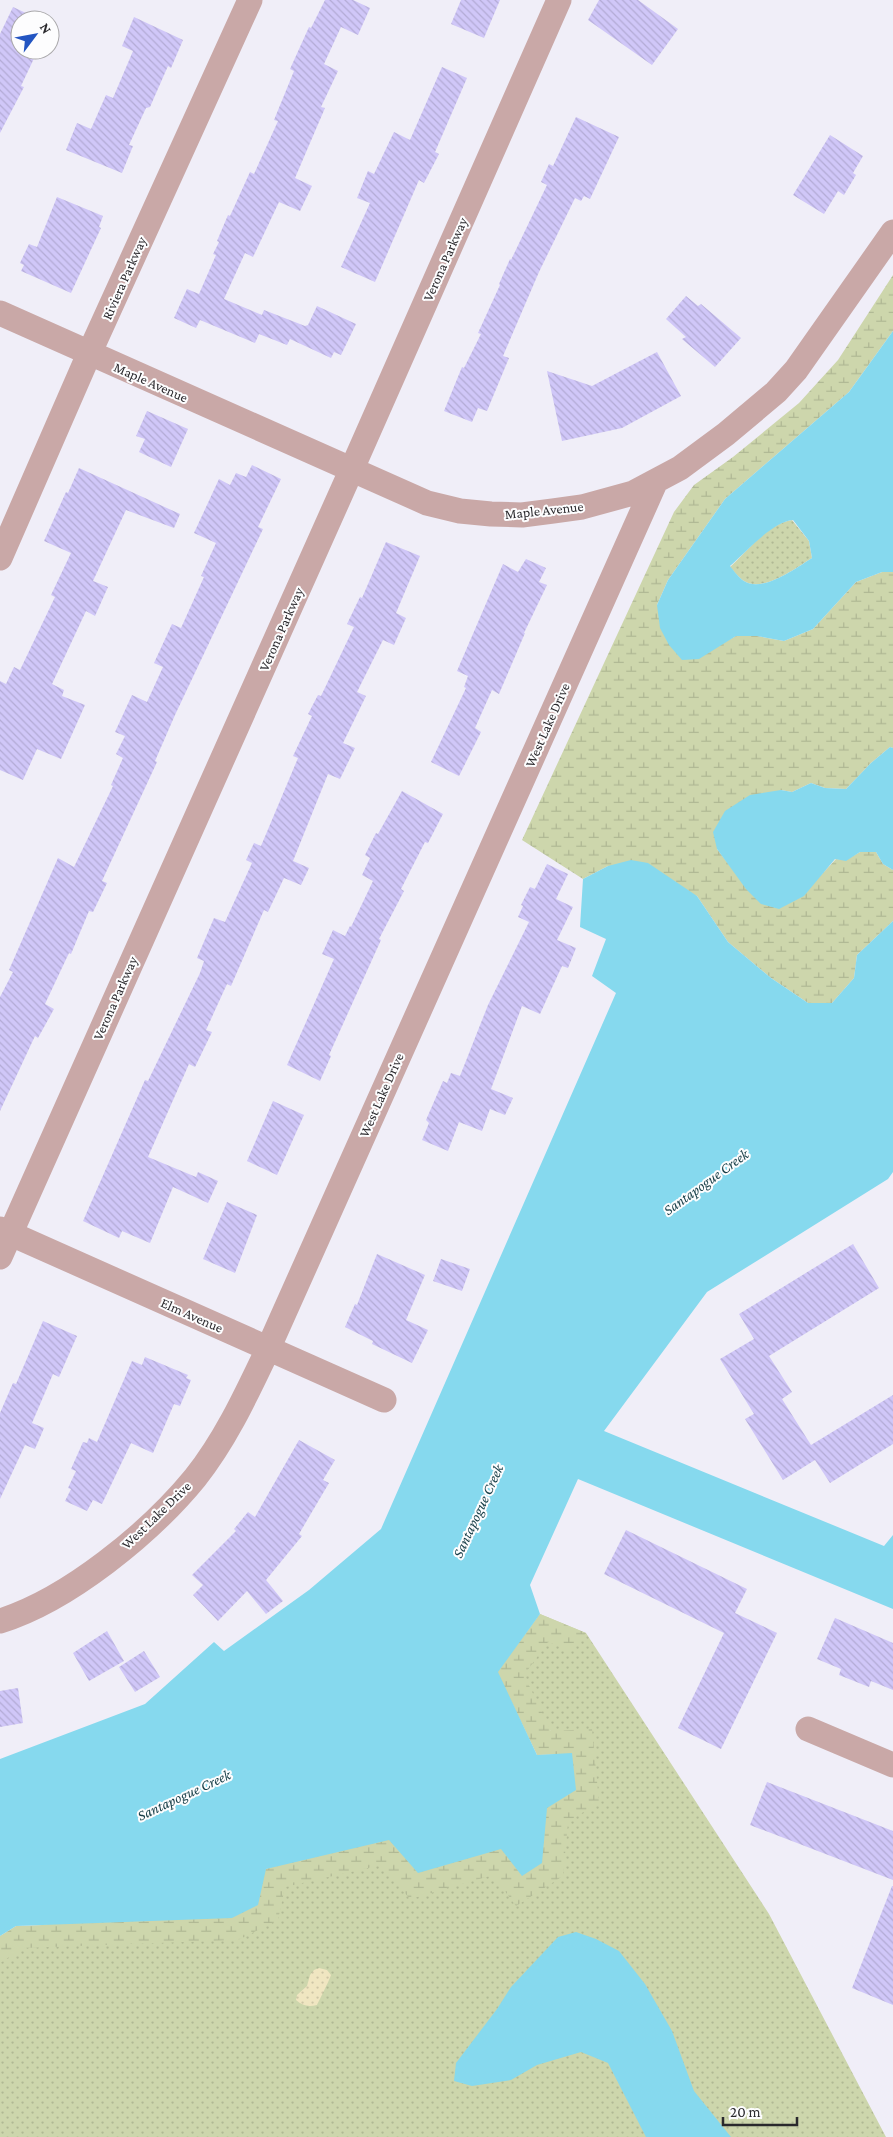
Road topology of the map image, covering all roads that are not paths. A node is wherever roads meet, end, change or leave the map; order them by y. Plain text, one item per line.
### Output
1 (250, 0) edge
2 (559, 0) edge
3 (893, 232) edge
4 (0, 313) edge
5 (89, 354) junction
6 (351, 471) junction
7 (655, 482) junction
8 (0, 558) edge
9 (5, 1232) edge
10 (0, 1257) edge
11 (268, 1349) junction
12 (384, 1400) dead end
13 (0, 1621) edge
14 (808, 1729) dead end
15 (893, 1765) edge

1 - 5 street, Riviera Parkway
2 - 6 street, Verona Parkway
3 - 7 street, Maple Avenue
4 - 5 street, Maple Avenue
5 - 6 street, Maple Avenue
5 - 8 street, Riviera Parkway
6 - 7 street, Maple Avenue
6 - 9 street, Verona Parkway
7 - 11 street, West Lake Drive
9 - 10 street, Verona Parkway
9 - 11 street, Elm Avenue
11 - 12 street, Elm Avenue
11 - 13 street, West Lake Drive
14 - 15 street

